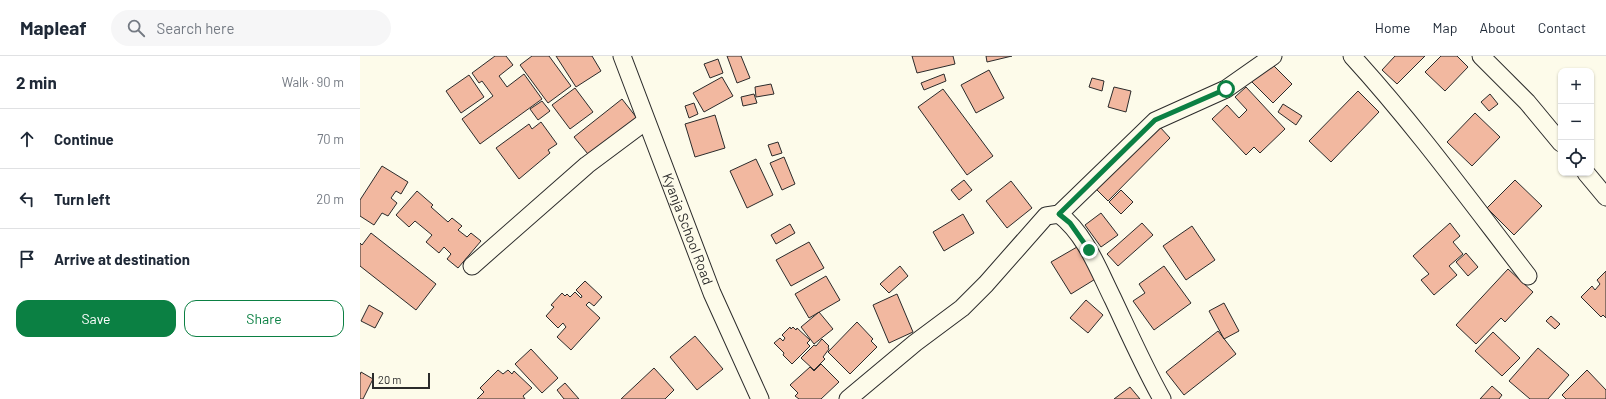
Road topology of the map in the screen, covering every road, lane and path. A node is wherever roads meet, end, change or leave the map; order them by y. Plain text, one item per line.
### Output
1 (622, 56) edge
2 (1272, 56) edge
3 (1352, 56) edge
4 (1481, 56) edge
5 (646, 121) junction
6 (1559, 140) edge
7 (1588, 176) edge
8 (1606, 197) edge
9 (1059, 214) junction
10 (472, 266) dead end
11 (1528, 276) dead end
12 (760, 399) edge
13 (848, 399) edge
14 (1162, 399) edge

1 - 5 street, Kyanja School Road
2 - 9 street
3 - 11 street
4 - 6 street
5 - 10 street
5 - 12 street, Kyanja School Road
7 - 8 street
9 - 13 street
9 - 14 street

